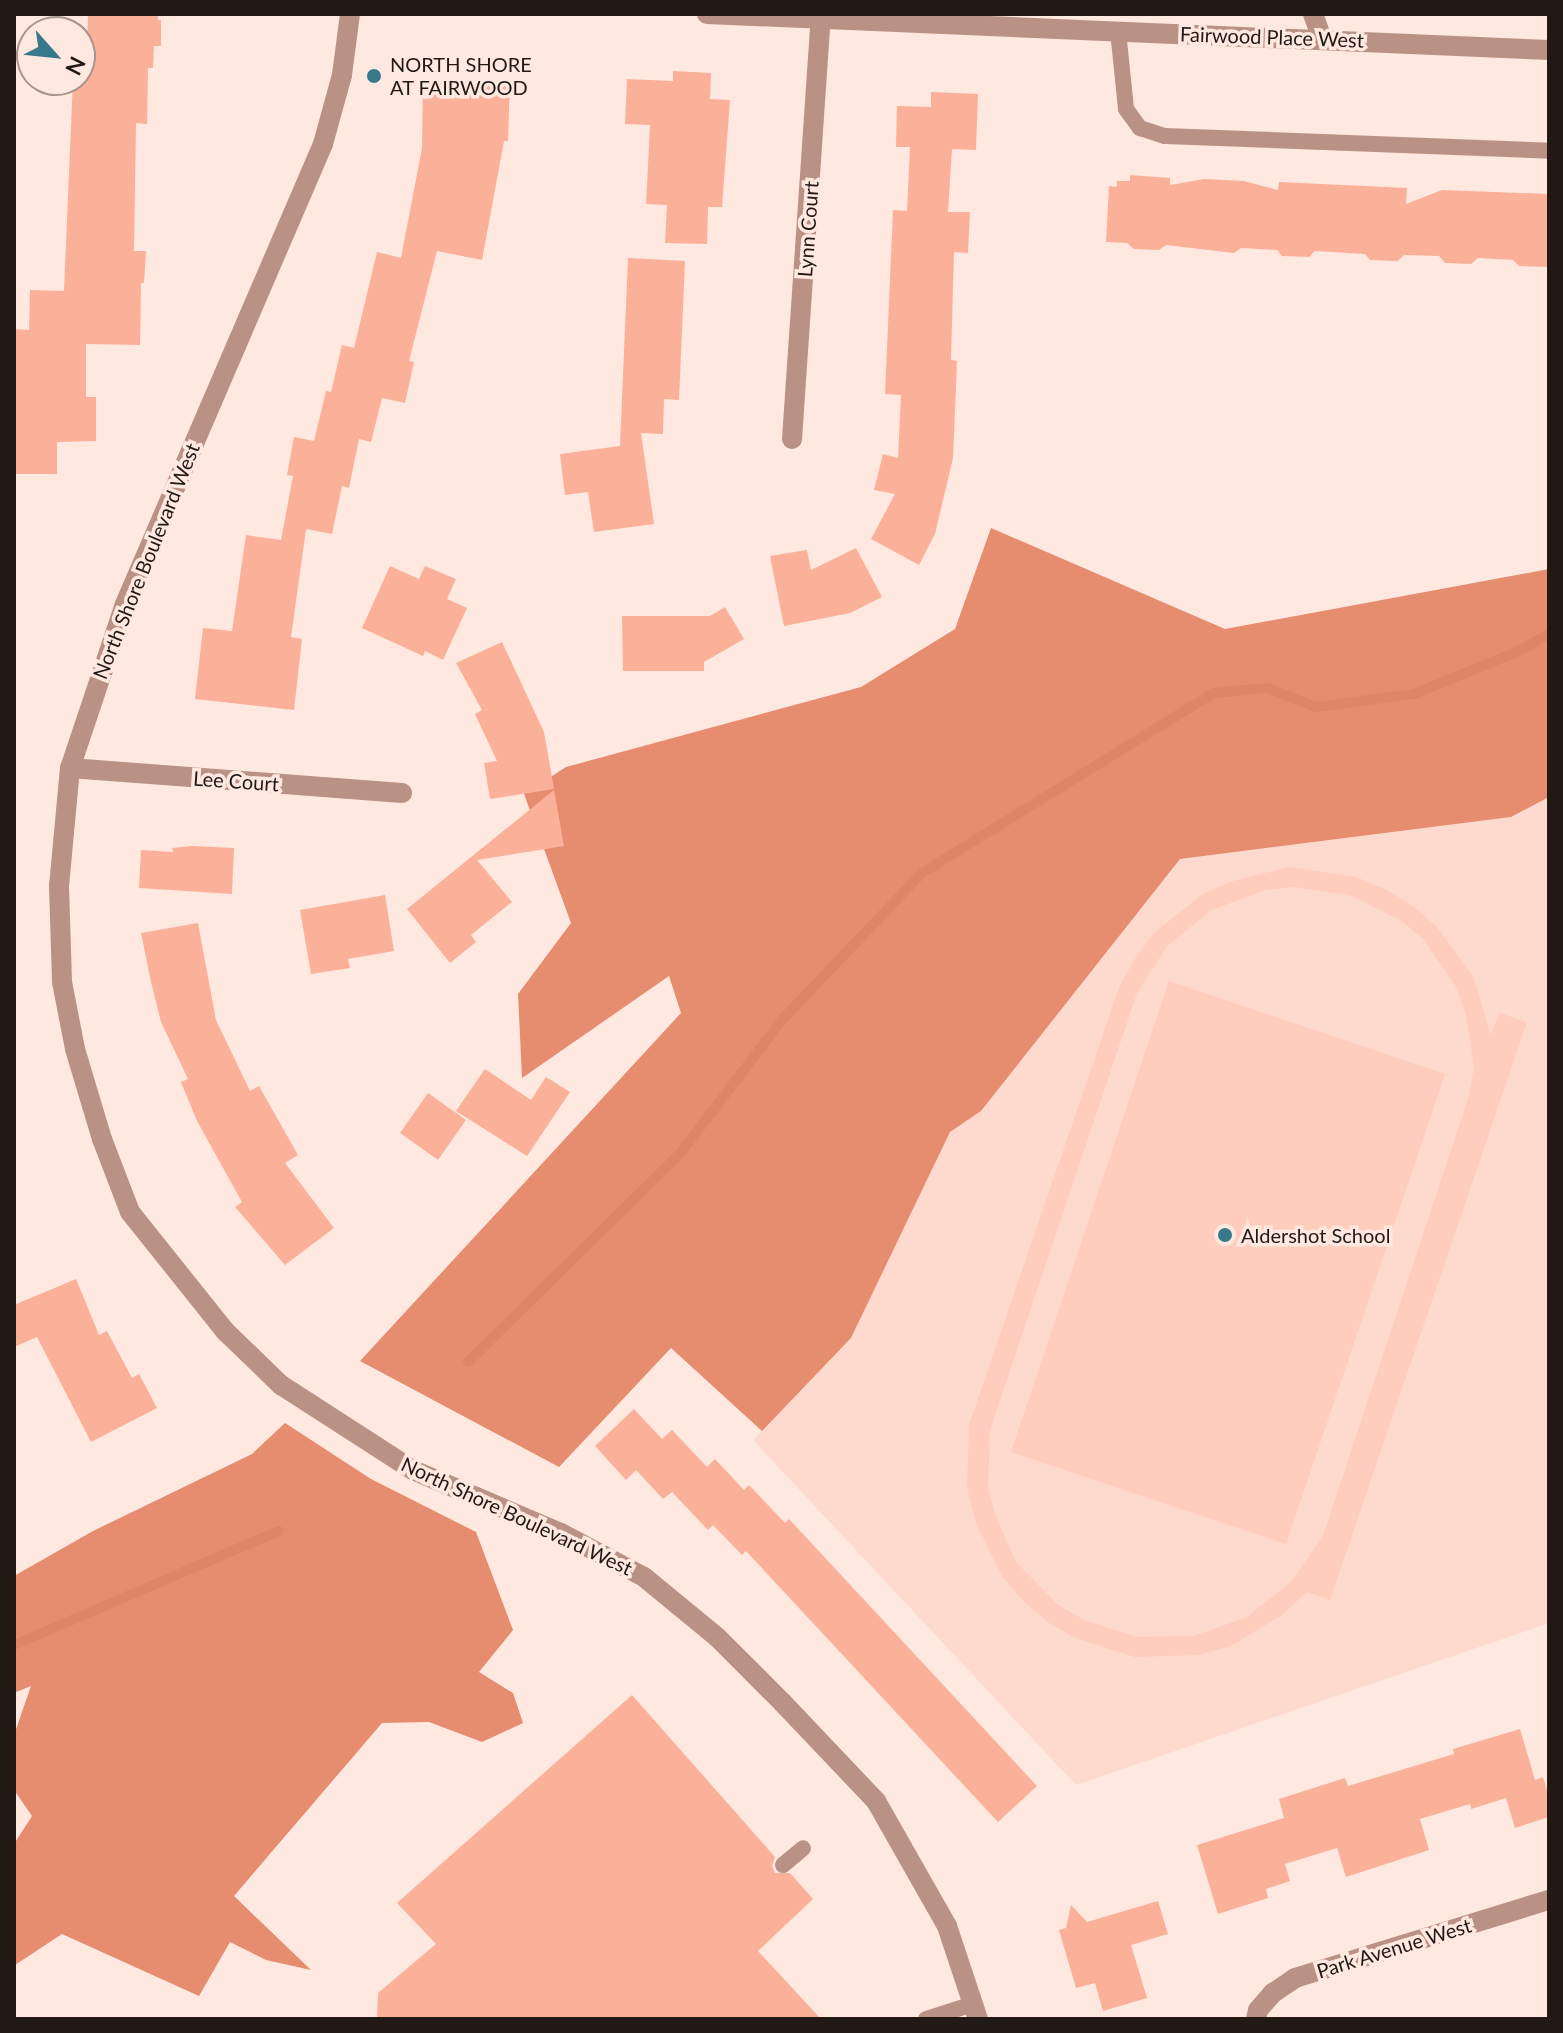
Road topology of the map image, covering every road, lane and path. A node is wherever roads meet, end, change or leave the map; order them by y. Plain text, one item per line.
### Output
1 (350, 14) edge
2 (707, 14) edge
3 (1313, 14) edge
4 (822, 17) edge
5 (1118, 31) junction
6 (1322, 39) junction
7 (1549, 50) edge
8 (1549, 151) edge
9 (792, 439) dead end
10 (70, 768) junction
11 (402, 793) dead end
12 (803, 1848) dead end
13 (783, 1865) dead end
14 (1549, 1900) edge
15 (976, 2012) edge
16 (926, 2019) edge
17 (1256, 2019) edge

1 - 10 street, North Shore Boulevard West
2 - 4 street, Fairwood Place West
3 - 6 street
4 - 5 street, Fairwood Place West
4 - 9 street, Lynn Court
5 - 6 street, Fairwood Place West
5 - 8 lane
6 - 7 street, Fairwood Place West
10 - 11 street, Lee Court
10 - 15 street, North Shore Boulevard West
12 - 13 lane
14 - 17 street, Park Avenue West
15 - 16 lane

